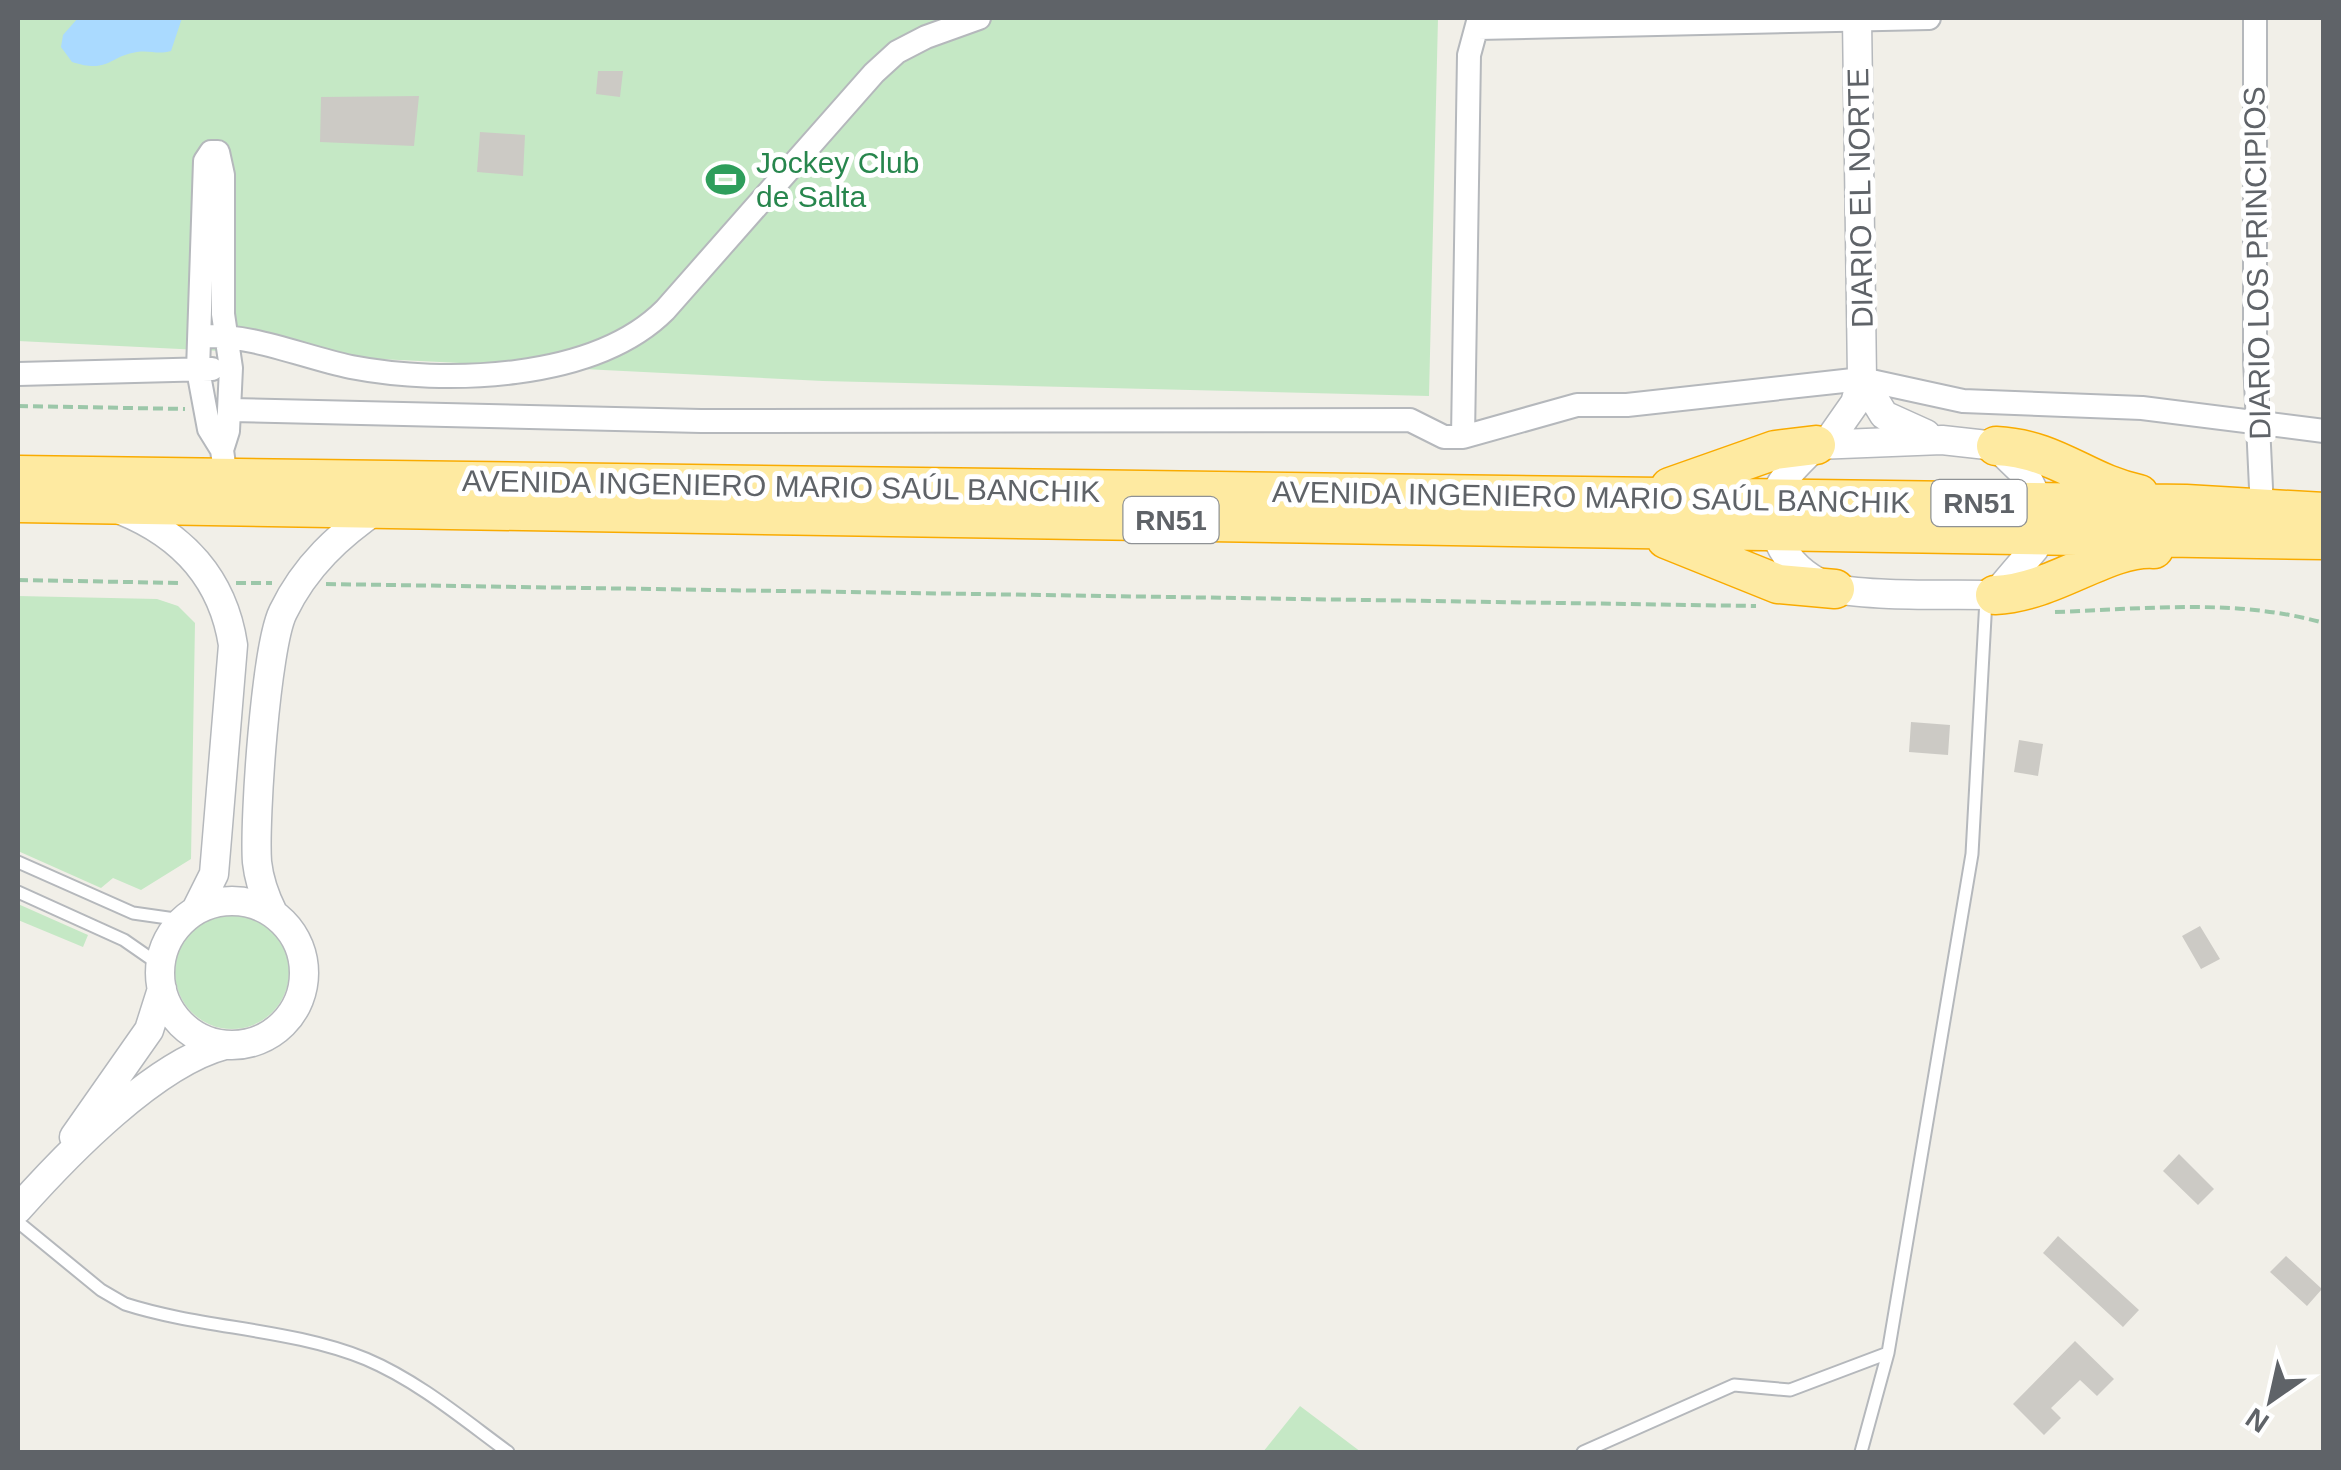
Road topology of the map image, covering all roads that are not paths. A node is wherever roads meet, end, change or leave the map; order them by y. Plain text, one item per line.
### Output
1 (979, 18) edge
2 (1857, 18) edge
3 (1930, 18) edge
4 (2256, 18) edge
5 (1478, 23) edge
6 (202, 336) junction
7 (228, 336) junction
8 (231, 368) junction
9 (198, 370) junction
10 (18, 374) edge
11 (1862, 379) junction
12 (230, 410) junction
13 (2258, 424) junction
14 (2324, 431) edge
15 (1463, 436) junction
16 (1942, 440) junction
17 (1822, 444) junction
18 (1996, 446) junction
19 (224, 464) junction
20 (18, 475) edge
21 (18, 503) edge
22 (110, 506) junction
23 (2206, 506) junction
24 (380, 507) junction
25 (2262, 509) junction
26 (1627, 512) junction
27 (2324, 512) edge
28 (1775, 515) junction
29 (2040, 518) junction
30 (2233, 538) junction
31 (2324, 540) edge
32 (1835, 588) junction
33 (1990, 595) junction
34 (18, 862) edge
35 (18, 892) edge
36 (273, 913) junction
37 (189, 915) junction
38 (161, 977) junction
39 (226, 1045) junction
40 (45, 1178) junction
41 (18, 1208) edge
42 (18, 1222) edge
43 (1888, 1353) junction
44 (508, 1452) edge
45 (1583, 1452) edge
46 (1862, 1452) edge

1 - 7 street
2 - 3 street
2 - 5 street
2 - 11 street, DIARIO EL NORTE
4 - 13 street, DIARIO LOS PRINCIPIOS
5 - 15 street
6 - 7 street
6 - 7 street
6 - 9 street
7 - 8 street
8 - 9 street
8 - 12 street
9 - 10 street
9 - 19 street
11 - 13 street
11 - 15 street
11 - 16 street
11 - 17 street
12 - 15 street
12 - 19 street
13 - 14 street
13 - 25 street, DIARIO LOS PRINCIPIOS
16 - 17 street
16 - 18 street
17 - 26 highway
17 - 28 street
18 - 23 highway
18 - 29 street
19 - 20 highway, AVENIDA INGENIERO MARIO SAÚL BANCHIK / RN51
19 - 26 highway, AVENIDA INGENIERO MARIO SAÚL BANCHIK / RN51
21 - 22 highway, AVENIDA INGENIERO MARIO SAÚL BANCHIK / RN51
22 - 24 highway, AVENIDA INGENIERO MARIO SAÚL BANCHIK / RN51
22 - 37 street
23 - 25 highway, AVENIDA INGENIERO MARIO SAÚL BANCHIK / RN51
23 - 29 highway, AVENIDA INGENIERO MARIO SAÚL BANCHIK / RN51
24 - 26 highway, AVENIDA INGENIERO MARIO SAÚL BANCHIK / RN51
24 - 36 street
25 - 27 highway, AVENIDA INGENIERO MARIO SAÚL BANCHIK / RN51
26 - 28 highway, AVENIDA INGENIERO MARIO SAÚL BANCHIK / RN51
26 - 32 highway
28 - 29 highway, AVENIDA INGENIERO MARIO SAÚL BANCHIK / RN51
28 - 32 street
29 - 30 highway, AVENIDA INGENIERO MARIO SAÚL BANCHIK / RN51
29 - 33 street
30 - 31 highway, AVENIDA INGENIERO MARIO SAÚL BANCHIK / RN51
30 - 33 highway
32 - 33 street
33 - 43 lane
34 - 37 lane
35 - 38 lane
36 - 37 street
36 - 39 street
37 - 38 street
38 - 39 street
38 - 40 street
39 - 40 street
40 - 41 street
42 - 44 lane
43 - 45 lane
43 - 46 lane

